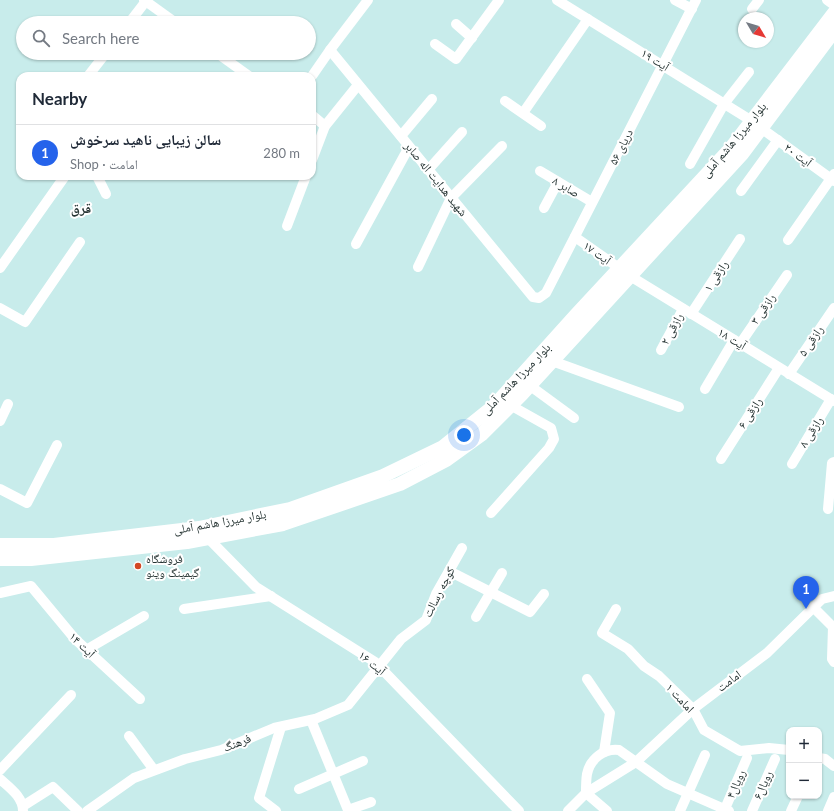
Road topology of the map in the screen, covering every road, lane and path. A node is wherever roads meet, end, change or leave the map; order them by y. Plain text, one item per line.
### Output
1 (368, 0) edge
2 (499, 0) edge
3 (557, 0) edge
4 (675, 0) edge
5 (759, 0) edge
6 (827, 0) edge
7 (151, 2) edge
8 (694, 4) edge
9 (834, 5) edge
10 (752, 9) dead end
11 (834, 13) edge
12 (136, 16) edge
13 (168, 16) edge
14 (588, 19) junction
15 (456, 24) dead end
16 (834, 31) edge
17 (472, 38) junction
18 (435, 44) dead end
19 (330, 50) junction
20 (807, 58) junction
21 (101, 60) edge
22 (227, 60) edge
23 (663, 65) junction
24 (91, 72) edge
25 (243, 72) edge
26 (315, 72) edge
27 (749, 72) dead end
28 (358, 85) junction
29 (432, 99) dead end
30 (505, 100) dead end
31 (724, 104) junction
32 (523, 113) junction
33 (316, 118) edge
34 (756, 124) junction
35 (325, 126) junction
36 (541, 126) dead end
37 (462, 132) dead end
38 (401, 136) junction
39 (778, 140) junction
40 (502, 146) dead end
41 (409, 147) junction
42 (316, 150) edge
43 (690, 164) dead end
44 (428, 170) junction
45 (540, 171) dead end
46 (833, 178) edge
47 (62, 180) edge
48 (99, 180) edge
49 (304, 180) edge
50 (558, 182) junction
51 (741, 191) dead end
52 (106, 194) dead end
53 (451, 198) junction
54 (592, 202) junction
55 (544, 208) dead end
56 (287, 226) dead end
57 (575, 237) junction
58 (740, 239) dead end
59 (788, 240) dead end
60 (80, 242) dead end
61 (356, 244) dead end
62 (418, 267) dead end
63 (0, 268) edge
64 (624, 272) junction
65 (787, 275) dead end
66 (546, 294) joint
67 (0, 308) edge
68 (834, 308) edge
69 (687, 311) junction
70 (737, 342) junction
71 (559, 344) junction
72 (661, 350) dead end
73 (552, 361) junction
74 (779, 368) junction
75 (789, 374) junction
76 (529, 385) junction
77 (705, 389) dead end
78 (833, 400) edge
79 (8, 404) dead end
80 (510, 405) junction
81 (679, 407) dead end
82 (574, 418) dead end
83 (0, 421) edge
84 (57, 445) dead end
85 (720, 459) dead end
86 (834, 462) edge
87 (792, 464) dead end
88 (0, 489) edge
89 (828, 509) dead end
90 (492, 513) dead end
91 (208, 538) junction
92 (128, 543) junction
93 (0, 545) edge
94 (462, 548) dead end
95 (0, 560) edge
96 (449, 571) junction
97 (502, 574) dead end
98 (491, 592) junction
99 (0, 594) edge
100 (544, 594) dead end
101 (270, 596) junction
102 (834, 596) edge
103 (813, 607) junction
104 (616, 608) dead end
105 (184, 609) dead end
106 (144, 616) dead end
107 (476, 617) dead end
108 (86, 650) junction
109 (834, 662) edge
110 (379, 666) junction
111 (587, 679) dead end
112 (71, 695) dead end
113 (140, 699) dead end
114 (693, 709) junction
115 (311, 720) junction
116 (280, 727) junction
117 (128, 736) dead end
118 (786, 750) edge
119 (604, 752) junction
120 (705, 755) dead end
121 (747, 758) dead end
122 (822, 758) edge
123 (775, 759) dead end
124 (363, 760) dead end
125 (636, 762) junction
126 (834, 766) edge
127 (0, 770) edge
128 (154, 770) junction
129 (334, 774) junction
130 (0, 779) edge
131 (299, 789) dead end
132 (688, 793) junction
133 (586, 794) junction
134 (834, 797) edge
135 (797, 799) edge
136 (371, 802) dead end
137 (23, 808) edge
138 (93, 809) edge
139 (726, 810) edge
140 (78, 811) edge
141 (276, 811) edge
142 (348, 811) edge
143 (519, 811) edge
144 (568, 811) edge
145 (607, 811) edge
146 (680, 811) edge
147 (752, 811) edge
148 (792, 811) edge
149 (828, 811) edge

1 - 19 street
2 - 17 street
3 - 14 street, آیت ۱۹
4 - 8 street
5 - 10 street
6 - 9 street
7 - 12 street
7 - 13 street
8 - 23 street, دریای ۵۶
11 - 20 main road, بلوار میرزا هاشم آملی
14 - 23 street, آیت ۱۹
14 - 32 street
15 - 17 street
16 - 20 main road, بلوار میرزا هاشم آملی
17 - 18 street
19 - 26 street
19 - 28 street, شهید هدایت اله صابر
20 - 34 main road, بلوار میرزا هاشم آملی
21 - 24 street
22 - 25 street
23 - 31 street, آیت ۱۹
23 - 54 street, دریای ۵۶
27 - 31 street
28 - 35 street
28 - 38 street, شهید هدایت اله صابر
29 - 38 street
30 - 32 street
31 - 34 street, آیت ۱۹
31 - 43 street
32 - 36 street
33 - 35 street
34 - 39 street, آیت ۲۰
34 - 64 main road, بلوار میرزا هاشم آملی
35 - 42 street
37 - 44 street
38 - 41 street, شهید هدایت اله صابر
39 - 46 street, آیت ۲۰
39 - 51 street
40 - 53 street
41 - 44 street, شهید هدایت اله صابر
41 - 61 street
44 - 53 street, شهید هدایت اله صابر
45 - 50 street, صابر ۸
46 - 59 street
47 - 63 street
48 - 52 street
49 - 56 street
50 - 54 street, صابر ۸
50 - 55 street
53 - 62 street
53 - 66 street, شهید هدایت اله صابر
54 - 57 street, دریای ۵۶
57 - 64 street, آیت ۱۷
57 - 66 street, دریای ۵۶
58 - 69 street, رازقی ۱
60 - 67 street
64 - 69 street, آیت ۱۸
64 - 71 main road, بلوار میرزا هاشم آملی
65 - 70 street, رازقی ۳
68 - 75 street, رازقی ۵
69 - 70 street, آیت ۱۸
69 - 72 street, رازقی ۲
70 - 74 street, آیت ۱۸
70 - 77 street, رازقی ۳
71 - 73 main road, بلوار میرزا هاشم آملی
71 - 92 main road, بلوار میرزا هاشم آملی
73 - 76 main road, بلوار میرزا هاشم آملی
73 - 81 street
74 - 75 street, آیت ۱۸
74 - 85 street, رازقی ۶
75 - 78 street, آیت ۱۸
76 - 80 main road, بلوار میرزا هاشم آملی
76 - 82 street
78 - 87 street, رازقی ۸
79 - 83 street
80 - 90 street
80 - 91 main road, بلوار میرزا هاشم آملی
84 - 88 street
86 - 89 street
91 - 92 main road, بلوار میرزا هاشم آملی
91 - 101 street, آیت ۱۶
92 - 93 main road, بلوار میرزا هاشم آملی
92 - 95 main road, بلوار میرزا هاشم آملی
94 - 96 street, کوچه رسالت
96 - 98 street
96 - 110 street, کوچه رسالت
97 - 98 street
98 - 100 street
98 - 107 street
99 - 108 street, آيت ۱۴
101 - 105 street
101 - 110 street, آیت ۱۶
102 - 103 street, امامت
103 - 109 street
103 - 114 street, امامت
104 - 114 street, امامت ۱
106 - 108 street
108 - 113 street, آيت ۱۴
110 - 115 street, فرهنگ
110 - 143 street, آیت ۱۶
111 - 119 street
112 - 127 street
114 - 118 street, امامت ۱
114 - 125 street, امامت
115 - 116 street, فرهنگ
115 - 129 street
116 - 128 street, فرهنگ
116 - 141 street
117 - 128 street
119 - 125 street
119 - 133 street
120 - 132 street
121 - 139 street, رویال۴
122 - 126 street
123 - 147 street, رویال۶
124 - 129 street
125 - 132 street
125 - 133 street, امامت
128 - 138 street, فرهنگ
129 - 131 street
129 - 142 street
130 - 137 street
132 - 139 street
132 - 146 street
133 - 144 street, امامت
133 - 145 street
134 - 149 street
135 - 148 street
136 - 142 street
137 - 140 street

